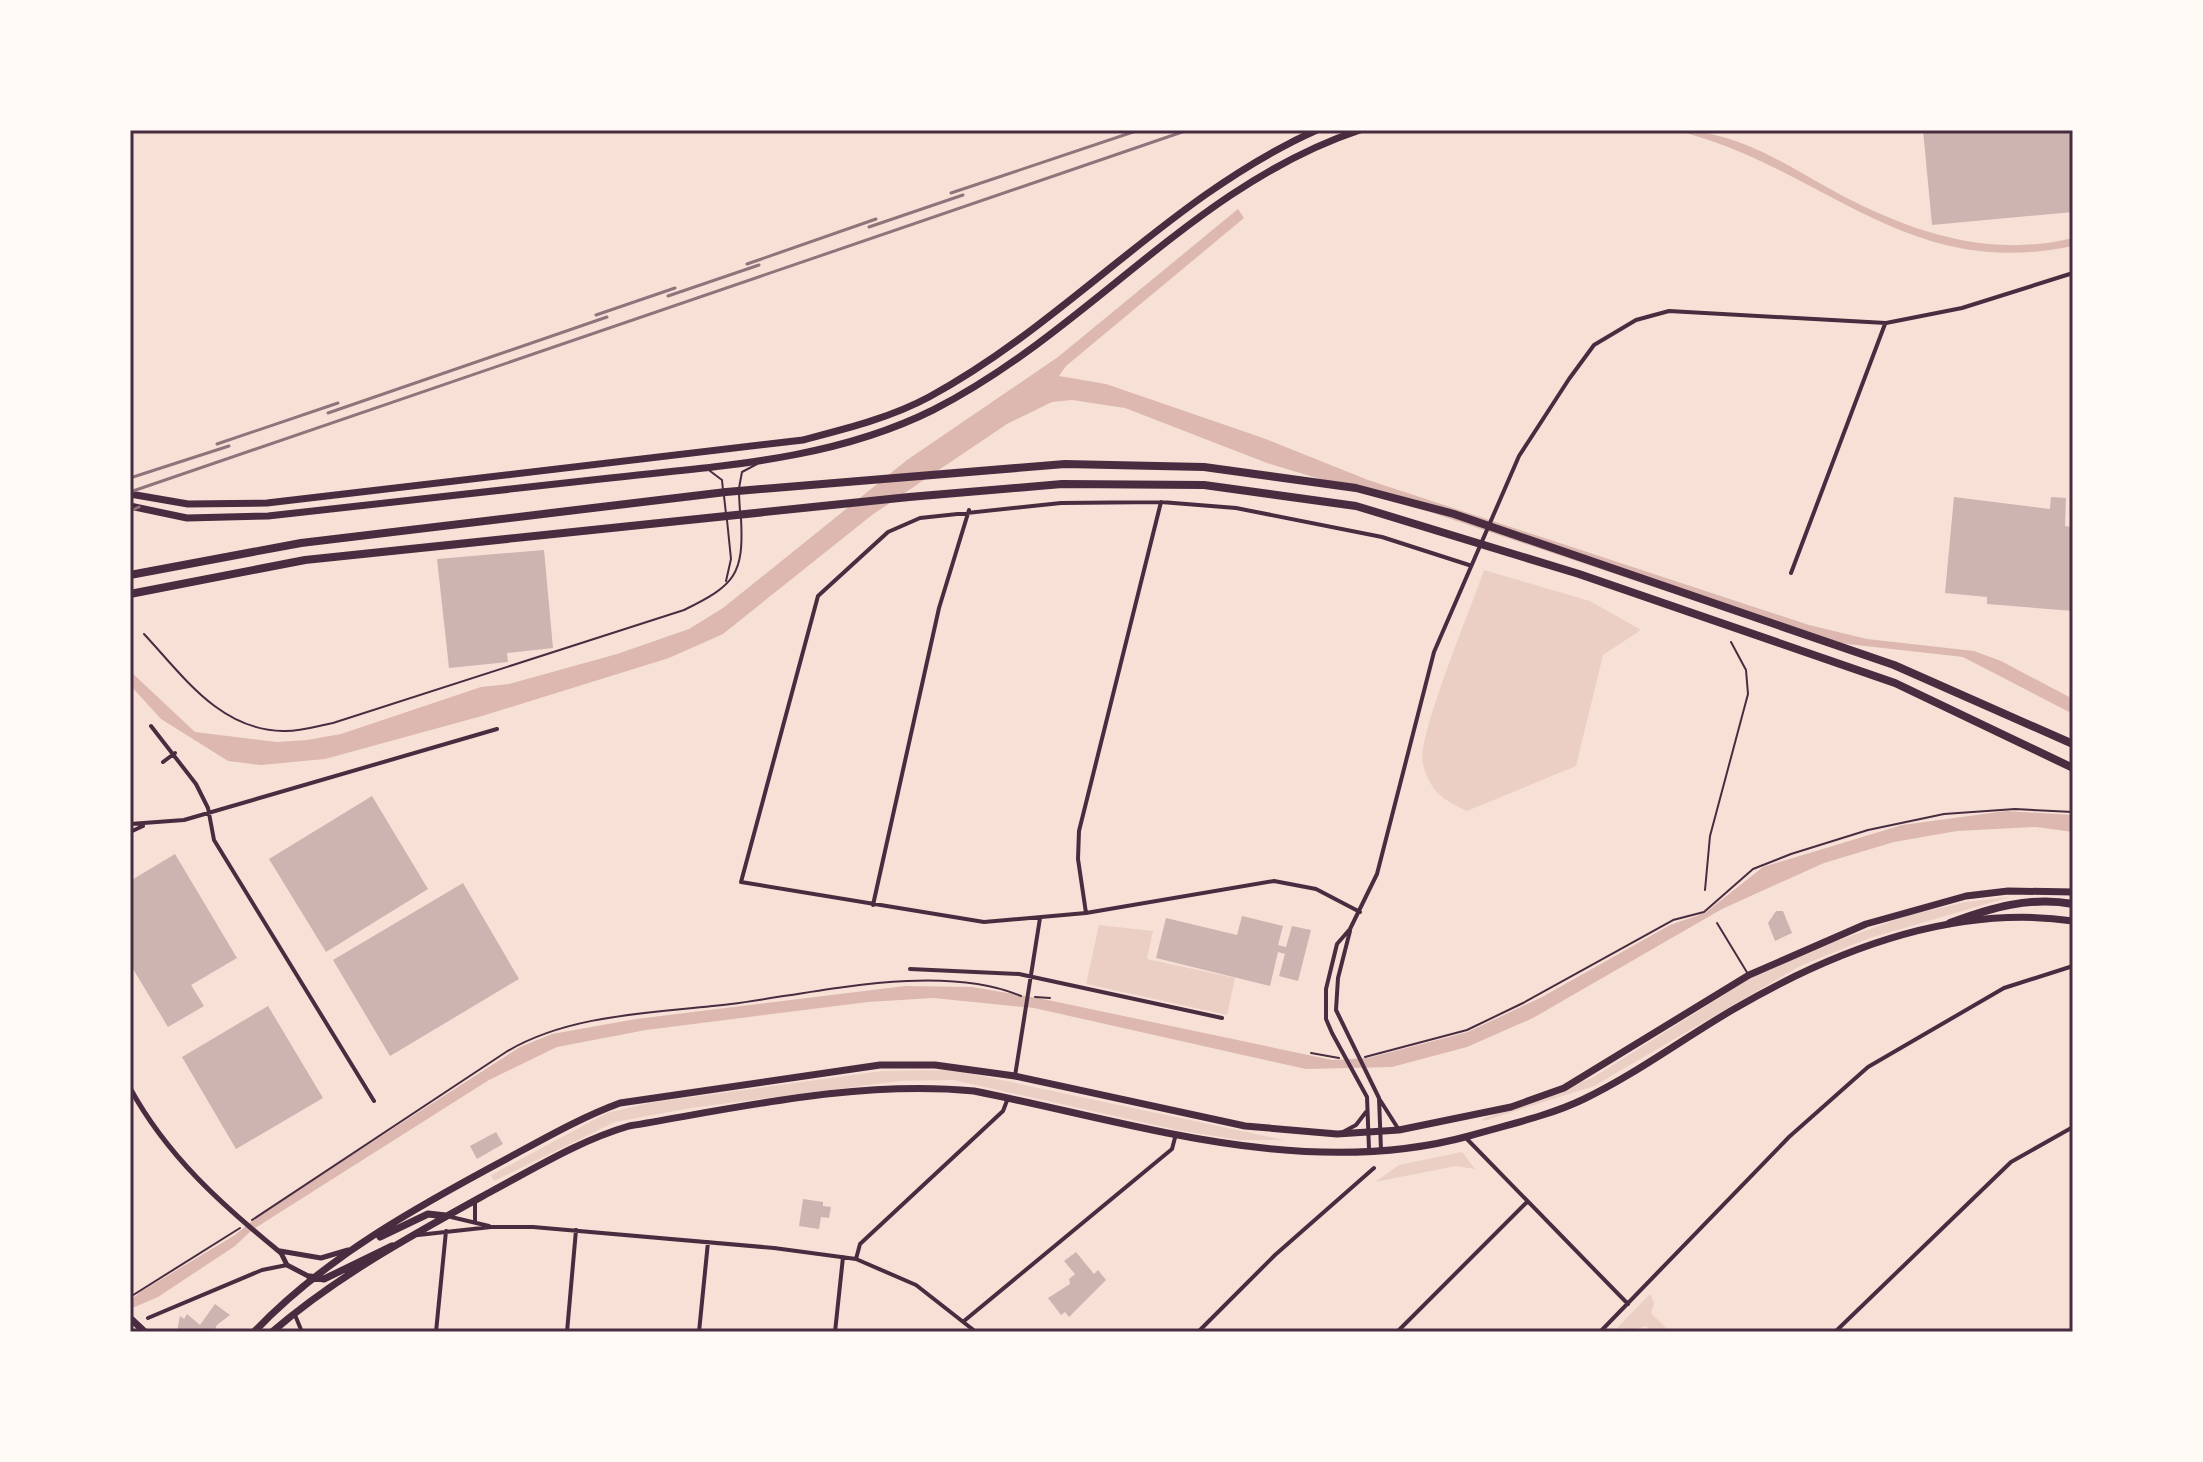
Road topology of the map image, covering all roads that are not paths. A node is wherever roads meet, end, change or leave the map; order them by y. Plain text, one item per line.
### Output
1 (1317, 130) edge
2 (1360, 130) edge
3 (2073, 273) edge
4 (1886, 323) junction
5 (765, 460) junction
6 (696, 468) junction
7 (130, 494) edge
8 (1161, 502) junction
9 (130, 506) edge
10 (969, 510) junction
11 (1469, 565) junction
12 (1791, 573) dead end
13 (130, 575) edge
14 (725, 586) junction
15 (130, 594) edge
16 (144, 634) dead end
17 (1731, 642) dead end
18 (151, 726) dead end
19 (497, 729) dead end
20 (2073, 744) edge
21 (175, 753) junction
22 (163, 762) dead end
23 (2073, 768) edge
24 (207, 814) junction
25 (130, 824) edge
26 (145, 825) junction
27 (130, 832) edge
28 (1705, 890) dead end
29 (2073, 892) edge
30 (2073, 904) edge
31 (873, 905) junction
32 (1360, 912) junction
33 (1086, 913) junction
34 (1040, 918) junction
35 (2073, 921) edge
36 (1717, 923) dead end
37 (1950, 923) junction
38 (1350, 929) junction
39 (2073, 966) edge
40 (910, 969) dead end
41 (1029, 975) junction
42 (1749, 975) junction
43 (1222, 1018) dead end
44 (1015, 1076) junction
45 (130, 1088) edge
46 (1008, 1098) junction
47 (1379, 1098) junction
48 (374, 1101) dead end
49 (1368, 1110) junction
50 (2073, 1127) edge
51 (1399, 1130) junction
52 (1380, 1132) junction
53 (1370, 1133) junction
54 (1176, 1134) junction
55 (1337, 1134) junction
56 (1465, 1137) junction
57 (1381, 1150) junction
58 (1369, 1152) junction
59 (1374, 1168) dead end
60 (476, 1200) junction
61 (1526, 1203) junction
62 (448, 1216) junction
63 (476, 1221) junction
64 (491, 1227) junction
65 (576, 1230) junction
66 (446, 1231) junction
67 (416, 1235) junction
68 (366, 1242) junction
69 (708, 1242) junction
70 (402, 1243) junction
71 (279, 1251) junction
72 (843, 1257) junction
73 (856, 1259) junction
74 (287, 1265) junction
75 (310, 1277) junction
76 (1628, 1304) junction
77 (294, 1314) junction
78 (130, 1318) edge
79 (148, 1318) joint
80 (964, 1321) junction
81 (144, 1330) edge
82 (254, 1332) edge
83 (272, 1332) edge
84 (302, 1332) edge
85 (436, 1332) edge
86 (567, 1332) edge
87 (699, 1332) edge
88 (835, 1332) edge
89 (976, 1332) edge
90 (1198, 1332) edge
91 (1397, 1332) edge
92 (1600, 1332) edge
93 (1835, 1332) edge

1 - 7 main road
2 - 5 main road
3 - 4 street
4 - 11 street
4 - 12 street
5 - 6 main road
5 - 14 lane
6 - 9 main road
6 - 14 lane
8 - 10 street
8 - 11 street
8 - 33 street
10 - 31 street
10 - 31 street
11 - 32 street
13 - 20 highway
14 - 16 lane
15 - 23 highway
17 - 28 lane
18 - 21 street
19 - 24 street
21 - 22 street
21 - 24 street
24 - 26 street
24 - 48 street
25 - 26 street
26 - 27 street
29 - 42 main road
30 - 37 highway
31 - 34 street
32 - 33 street
32 - 38 street
33 - 34 street
34 - 41 street
35 - 37 main road
36 - 42 lane
37 - 56 main road
38 - 47 street
38 - 49 street
39 - 76 street
40 - 41 street
41 - 43 street
41 - 44 street
42 - 51 main road
44 - 55 main road
44 - 68 main road
45 - 71 street
46 - 54 main road
46 - 60 main road
46 - 73 street
47 - 51 street
47 - 52 street
49 - 53 street
49 - 55 street
50 - 93 street
51 - 52 main road
52 - 53 main road
52 - 57 street
53 - 55 main road
53 - 58 street
54 - 58 main road
54 - 80 street
56 - 57 main road
56 - 61 street
57 - 58 main road
59 - 90 street
60 - 62 main road
60 - 63 street
61 - 76 street
61 - 91 street
62 - 63 street
62 - 67 main road
62 - 68 main road
63 - 64 street
64 - 65 street
64 - 66 street
65 - 69 street
65 - 86 street
66 - 67 street
66 - 85 street
67 - 70 main road
68 - 71 street
68 - 75 main road
69 - 72 street
69 - 87 street
70 - 75 main road
70 - 77 main road
71 - 74 street
72 - 73 street
72 - 88 street
73 - 80 street
74 - 75 street
74 - 79 street
75 - 82 main road
76 - 92 street
77 - 83 main road
77 - 84 street
78 - 81 main road
79 - 81 lane
80 - 89 street

